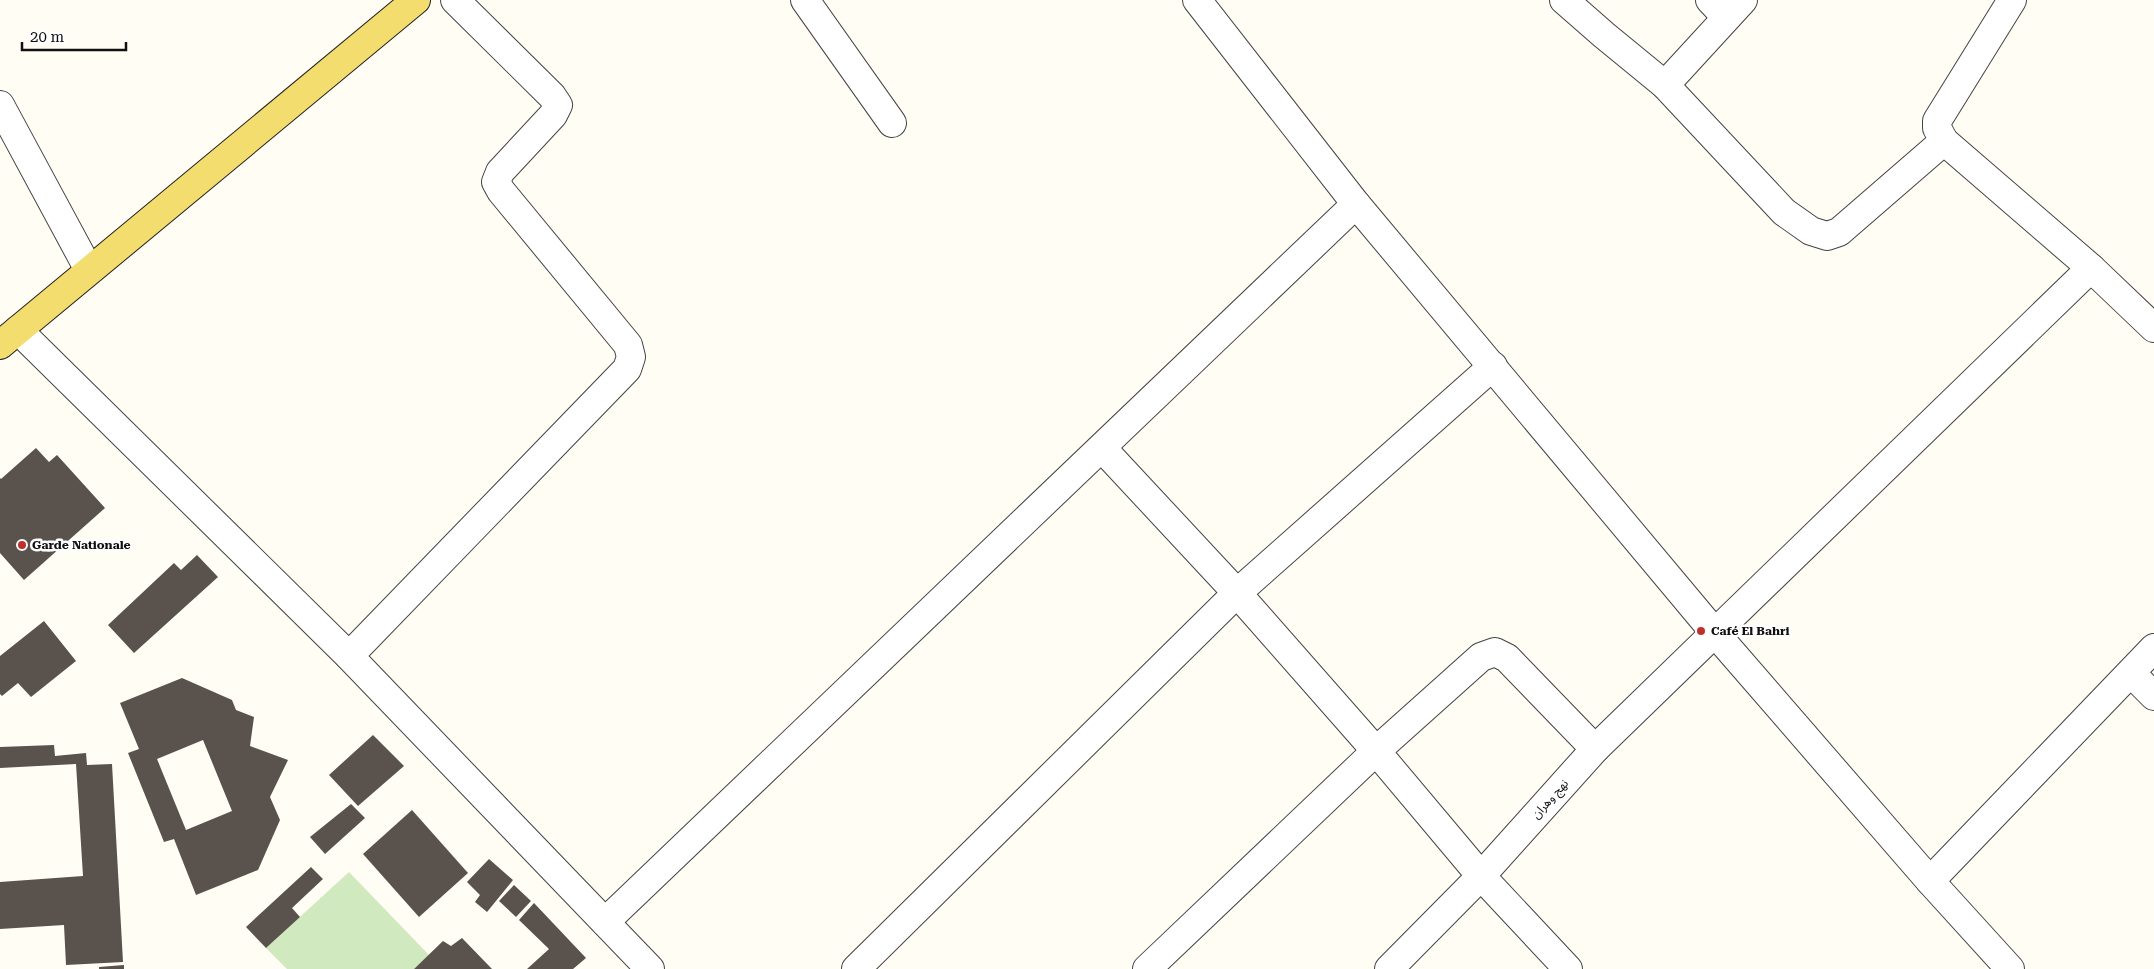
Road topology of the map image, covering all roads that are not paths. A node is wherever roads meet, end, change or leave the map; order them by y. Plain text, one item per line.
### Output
1 (416, 0) edge
2 (455, 0) edge
3 (805, 0) edge
4 (1197, 0) edge
5 (1564, 0) edge
6 (2012, 0) edge
7 (1726, 6) edge
8 (1665, 85) junction
9 (0, 105) edge
10 (892, 123) dead end
11 (1944, 142) junction
12 (1356, 204) junction
13 (2091, 268) junction
14 (88, 270) junction
15 (2154, 328) edge
16 (9, 337) edge
17 (1492, 366) junction
18 (1102, 448) junction
19 (1237, 593) junction
20 (1715, 633) junction
21 (2154, 648) edge
22 (349, 656) junction
23 (2132, 674) junction
24 (2154, 696) edge
25 (1595, 749) junction
26 (1376, 751) junction
27 (1481, 876) junction
28 (1930, 881) junction
29 (605, 922) junction
30 (650, 969) edge
31 (856, 969) edge
32 (1146, 969) edge
33 (1389, 969) edge
34 (1568, 969) edge
35 (2010, 969) edge

1 - 14 main road
2 - 22 street
3 - 10 street
4 - 12 street
5 - 8 street
6 - 11 street
7 - 8 street
8 - 11 street
9 - 14 street
11 - 13 street
12 - 17 street
12 - 18 street
13 - 15 street
13 - 20 street, نهج وهران
14 - 16 main road
16 - 22 street
17 - 19 street
17 - 20 street
18 - 19 street
18 - 29 street
19 - 26 street
19 - 31 street
20 - 25 street, نهج وهران
20 - 28 street
21 - 23 street
22 - 29 street
23 - 24 street
23 - 28 street
25 - 26 street
25 - 27 street, نهج وهران
26 - 27 street
26 - 32 street
27 - 33 street, نهج وهران
27 - 34 street
28 - 35 street
29 - 30 street

